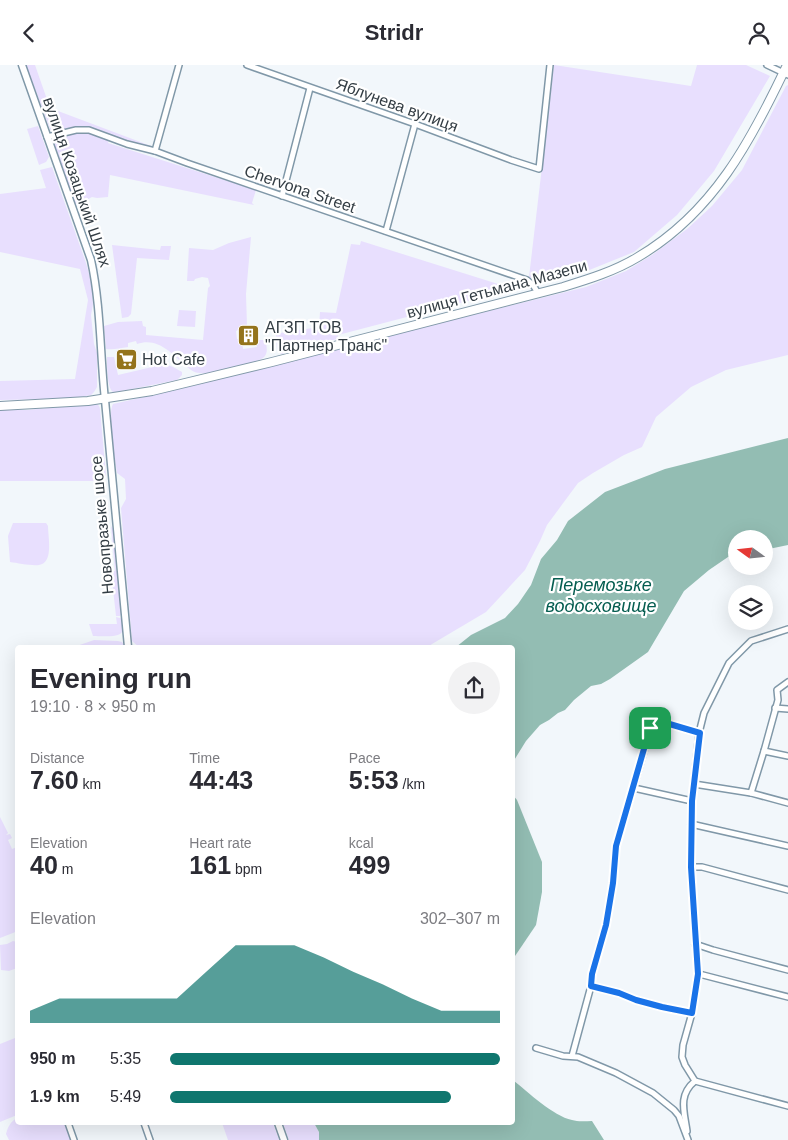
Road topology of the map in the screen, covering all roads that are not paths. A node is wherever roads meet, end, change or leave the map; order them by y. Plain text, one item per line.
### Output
1 (22, 65) edge
2 (179, 65) edge
3 (247, 65) edge
4 (550, 65) edge
5 (767, 65) edge
6 (786, 71) edge
7 (310, 87) junction
8 (415, 124) junction
9 (47, 137) junction
10 (155, 151) junction
11 (282, 195) junction
12 (386, 231) junction
13 (538, 293) junction
14 (104, 399) junction
15 (0, 406) edge
16 (788, 629) edge
17 (128, 645) edge
18 (788, 682) edge
19 (775, 708) junction
20 (788, 709) edge
21 (700, 733) junction
22 (764, 751) junction
23 (788, 757) edge
24 (694, 784) junction
25 (634, 788) junction
26 (751, 793) junction
27 (692, 801) junction
28 (788, 803) edge
29 (691, 823) junction
30 (788, 846) edge
31 (691, 867) junction
32 (788, 890) edge
33 (695, 944) junction
34 (788, 970) edge
35 (698, 974) junction
36 (591, 986) junction
37 (788, 997) edge
38 (692, 1013) junction
39 (536, 1048) dead end
40 (572, 1056) junction
41 (695, 1081) junction
42 (788, 1106) edge
43 (69, 1125) edge
44 (145, 1125) edge
45 (279, 1125) edge
46 (74, 1140) edge
47 (150, 1140) edge
48 (284, 1140) edge
49 (688, 1140) edge

1 - 9 main road, вулиця Козацький Шлях
2 - 10 street
3 - 7 street, Яблунева вулиця
4 - 8 street, Яблунева вулиця
5 - 6 street
6 - 13 highway, вулиця Гетьмана Мазепи
7 - 8 street, Яблунева вулиця
7 - 11 street
8 - 12 street
9 - 10 street, Chervona Street
9 - 14 main road, вулиця Козацький Шлях
10 - 11 street, Chervona Street
11 - 12 street, Chervona Street
12 - 13 street, Chervona Street
13 - 14 highway, вулиця Гетьмана Мазепи
14 - 15 highway, вулиця Гетьмана Мазепи
14 - 17 main road, Новопразьке шосе
16 - 21 street
18 - 19 street
19 - 20 street
19 - 22 street
21 - 24 street
21 - 25 street
22 - 23 street
22 - 26 street
24 - 26 street
24 - 27 street
25 - 27 street
25 - 36 street
26 - 28 street
27 - 29 street
29 - 30 street
29 - 31 street
31 - 32 street
31 - 33 street
33 - 34 street
33 - 35 street
35 - 37 street
35 - 38 street
36 - 38 street
36 - 40 street
38 - 41 street
39 - 40 street
40 - 49 street
41 - 42 street
41 - 49 street
43 - 46 street
44 - 47 street
45 - 48 main road

